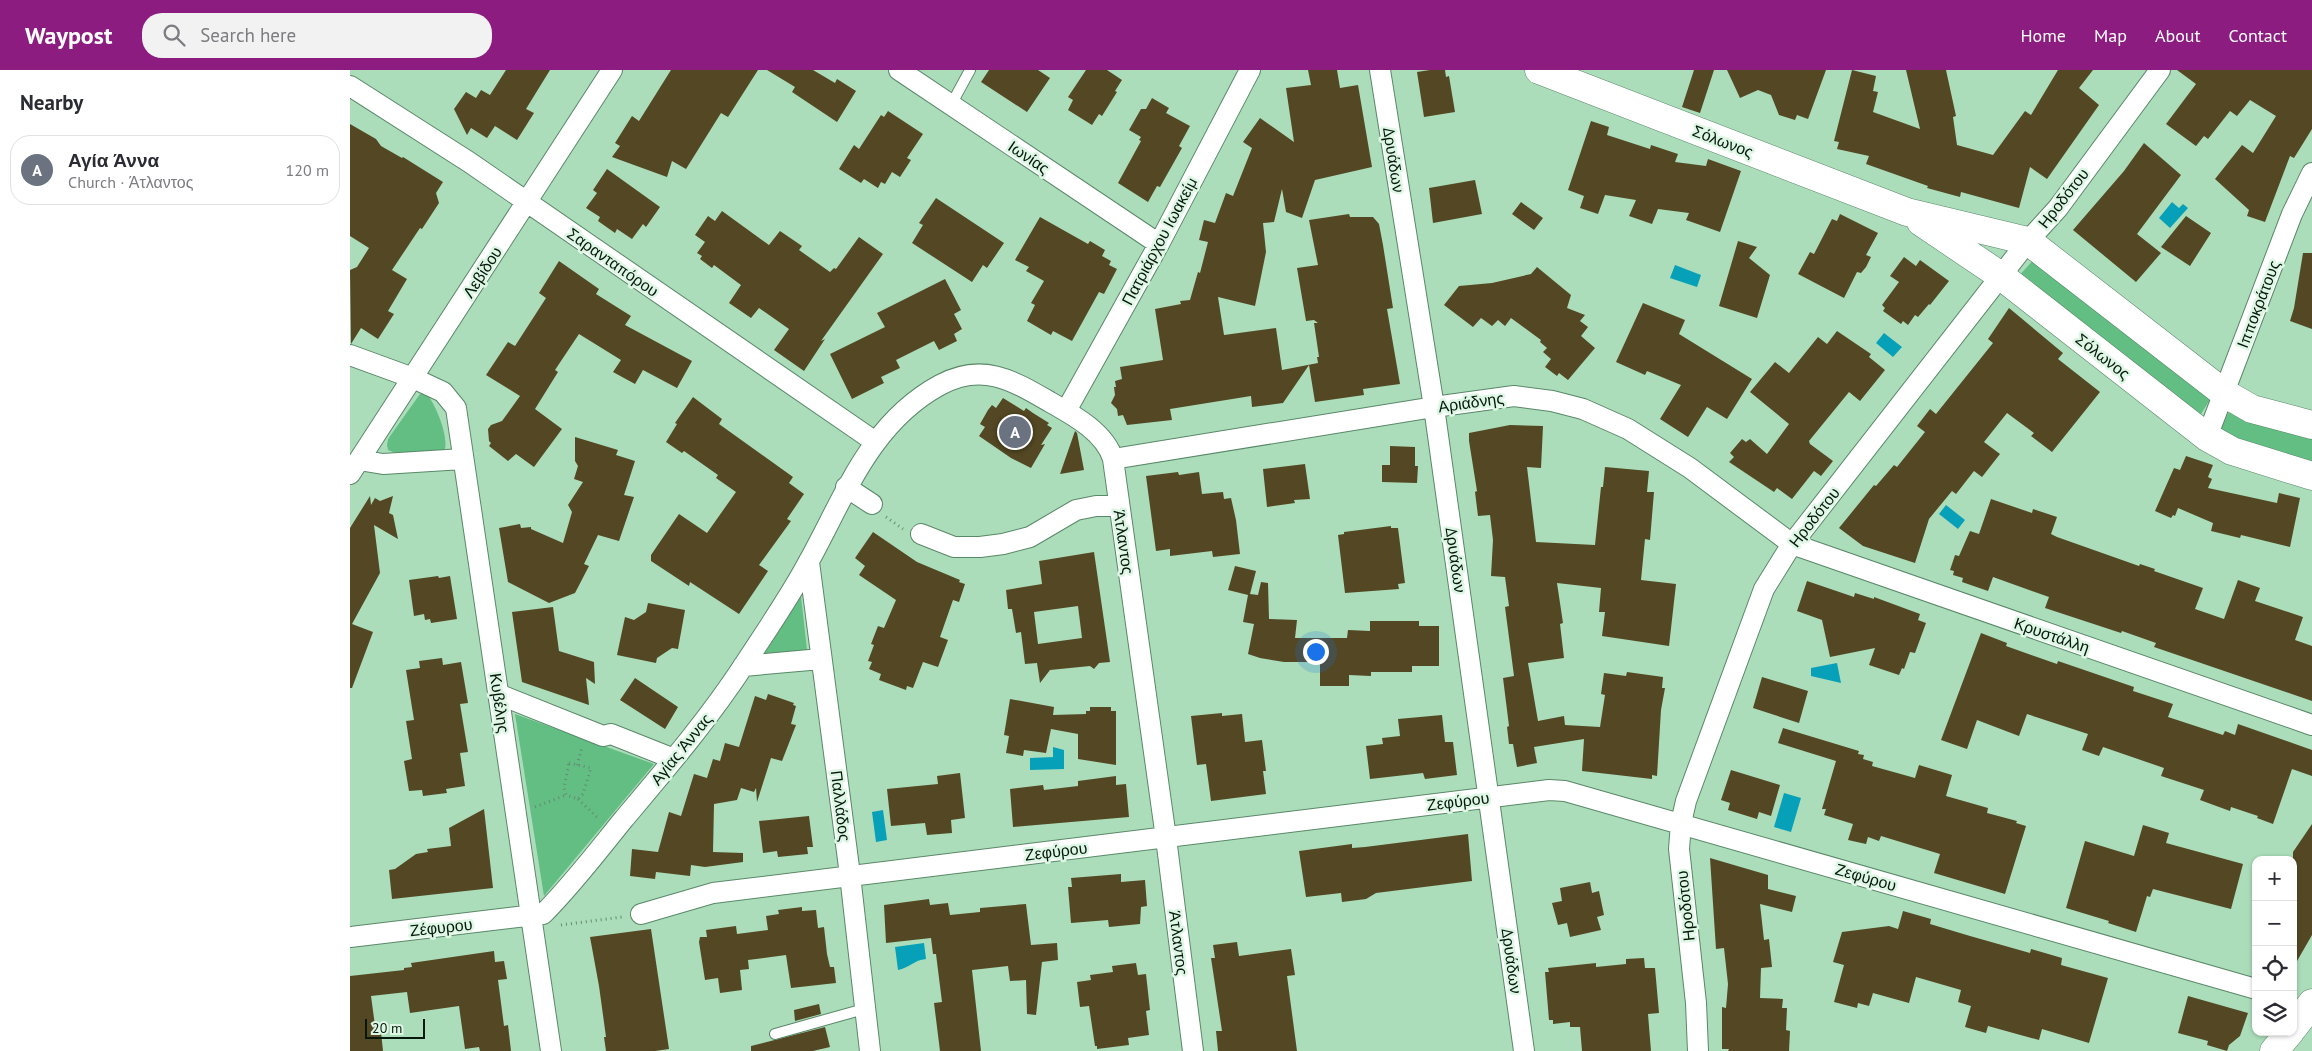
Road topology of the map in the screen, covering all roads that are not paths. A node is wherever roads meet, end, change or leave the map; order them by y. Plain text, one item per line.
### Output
1 (612, 70) edge
2 (899, 70) edge
3 (970, 70) edge
4 (1250, 70) edge
5 (1380, 70) edge
6 (1539, 70) edge
7 (2160, 70) edge
8 (350, 86) edge
9 (951, 105) junction
10 (2312, 172) edge
11 (527, 202) junction
12 (1907, 212) junction
13 (2028, 241) junction
14 (1159, 244) junction
15 (2001, 276) junction
16 (350, 355) edge
17 (414, 378) junction
18 (2224, 392) junction
19 (1434, 407) junction
20 (1066, 411) junction
21 (2312, 425) edge
22 (2207, 437) junction
23 (874, 441) junction
24 (463, 459) junction
25 (1113, 459) junction
26 (355, 467) edge
27 (2312, 476) edge
28 (846, 488) junction
29 (872, 504) road end
30 (1119, 506) junction
31 (921, 534) road end
32 (1792, 544) junction
33 (809, 562) junction
34 (821, 659) junction
35 (743, 666) junction
36 (498, 694) junction
37 (2312, 725) edge
38 (674, 759) junction
39 (1490, 797) junction
40 (1681, 824) junction
41 (1166, 838) junction
42 (850, 875) junction
43 (641, 914) road end
44 (537, 915) junction
45 (350, 937) edge
46 (2252, 988) edge
47 (2307, 1003) edge
48 (864, 1010) junction
49 (2297, 1021) edge
50 (776, 1034) dead end
51 (2287, 1036) edge
52 (551, 1051) edge
53 (870, 1051) edge
54 (1193, 1051) edge
55 (1524, 1051) edge
56 (1698, 1051) edge
57 (2274, 1051) edge

1 - 11 street, Λεβίδου
2 - 9 street, Ιωνίας
3 - 9 lane
4 - 14 street, Πατριάρχου Ιωακείμ
5 - 19 street, Δρυάδων
6 - 12 street, Σόλωνος
7 - 13 street, Ηροδότου
8 - 11 street, Σαρανταπόρου
9 - 14 street, Ιωνίας
10 - 18 street, Ιπποκράτους
11 - 17 street, Λεβίδου
11 - 23 street, Σαρανταπόρου
12 - 13 street, Σόλωνος
12 - 15 street, Σόλωνος
13 - 15 street, Ηροδότου
13 - 18 street, Σόλωνος
14 - 20 street, Πατριάρχου Ιωακείμ
15 - 22 street, Σόλωνος
15 - 32 street, Ηροδότου
16 - 17 street, Κυβέλης
17 - 24 street, Κυβέλης
17 - 26 street, Λεβίδου
18 - 21 street, Σόλωνος
18 - 22 street, Ιπποκράτους
19 - 25 street, Αριάδνης
19 - 32 street, Αριάδνης
19 - 39 street, Δρυάδων
20 - 23 street, Άτλαντος
20 - 25 street, Άτλαντος
22 - 27 street, Σόλωνος
23 - 28 street, Άτλαντος
24 - 26 street
24 - 36 street, Κυβέλης
25 - 30 street, Άτλαντος
28 - 29 street
28 - 33 street, Άτλαντος
30 - 31 street
30 - 41 street, Άτλαντος
32 - 37 street, Κρυστάλλη
32 - 40 street, Ηροδότου
33 - 34 street, Παλλάδος
33 - 35 street, Αγίας Άννας
34 - 35 street
34 - 42 street, Παλλάδος
35 - 38 street, Αγίας Άννας
36 - 38 street
36 - 44 street, Κυβέλης
38 - 44 street, Αγίας Άννας
39 - 40 street, Ζεφύρου
39 - 41 street, Ζεφύρου
39 - 55 street, Δρυάδων
40 - 46 street, Ζεφύρου
40 - 56 street, Ηροδότου
41 - 42 street, Ζεφύρου
41 - 54 street, Άτλαντος
42 - 43 street, Ζεφύρου
42 - 48 street, Παλλάδος
44 - 45 street, Ζέφυρου
44 - 52 street, Κυβέλης
47 - 49 street
48 - 50 lane
48 - 53 street, Παλλάδος
51 - 57 street

